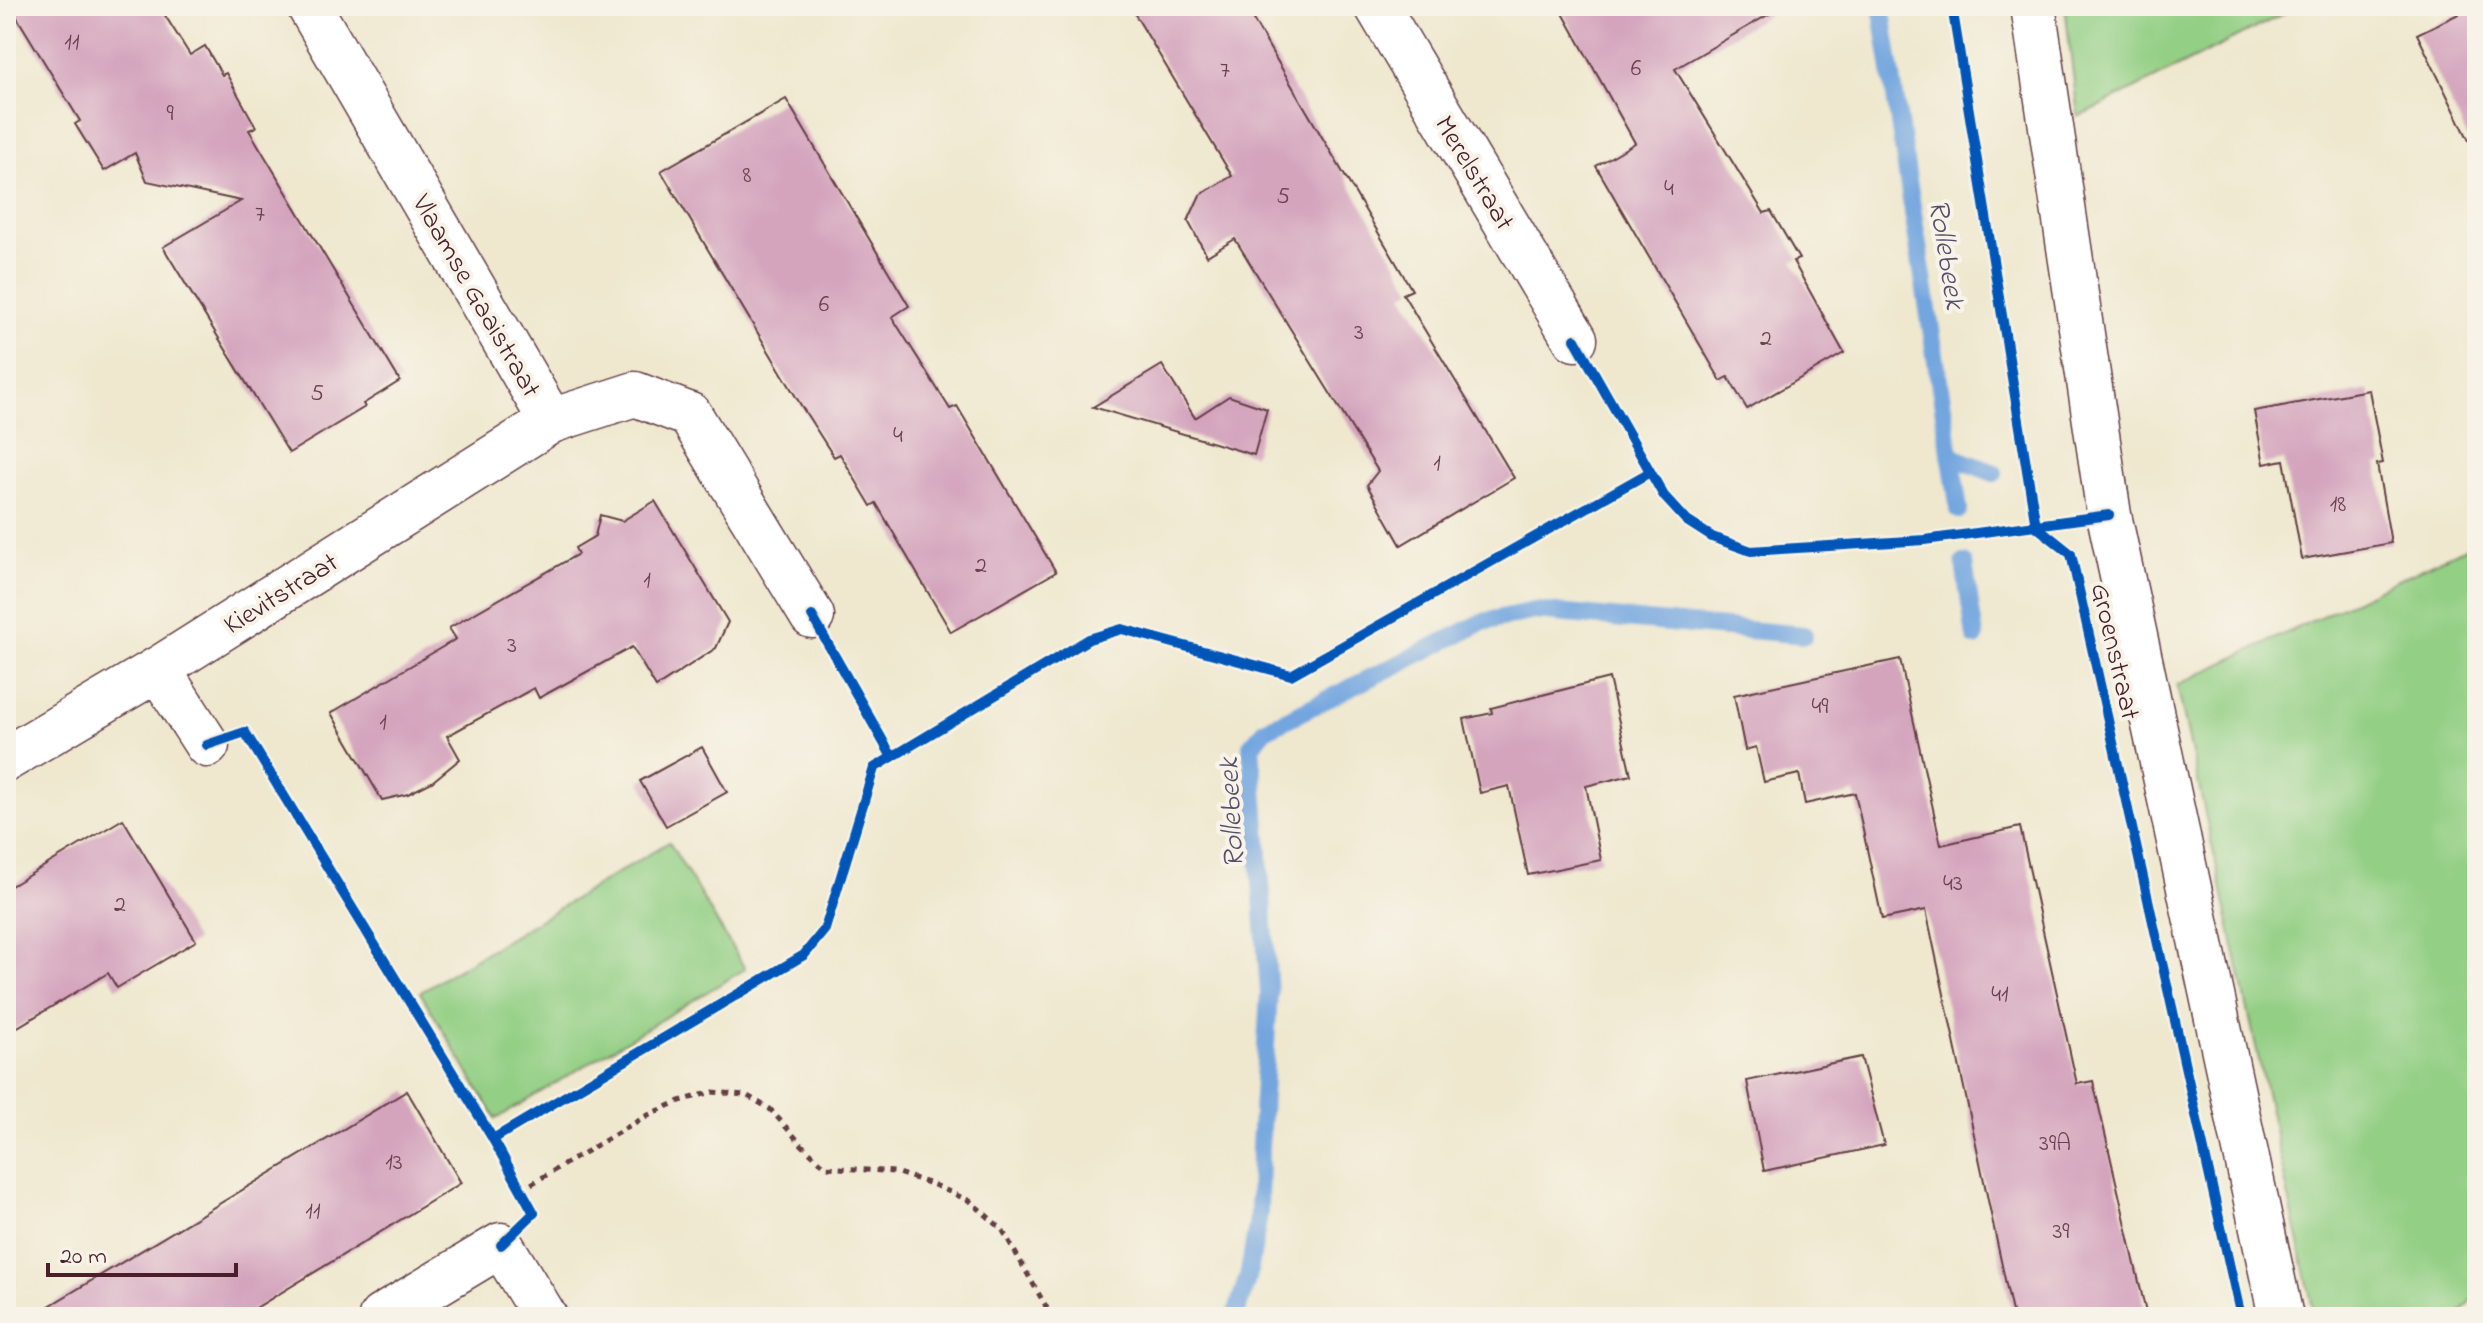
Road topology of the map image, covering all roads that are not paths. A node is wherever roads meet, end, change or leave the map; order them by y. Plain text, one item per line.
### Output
1 (309, 6) edge
2 (1377, 6) edge
3 (2033, 6) edge
4 (1575, 339) dead end
5 (551, 421) junction
6 (812, 616) dead end
7 (158, 669) junction
8 (207, 745) dead end
9 (6, 759) edge
10 (381, 1317) edge
11 (545, 1317) edge
12 (2281, 1317) edge

1 - 5 street, Vlaamse Gaaistraat
2 - 4 street, Merelstraat
3 - 12 street, Groenstraat
5 - 6 street, Vlaamse Gaaistraat
5 - 7 street, Kievitstraat
7 - 8 street
7 - 9 street, Kievitstraat
10 - 11 street

